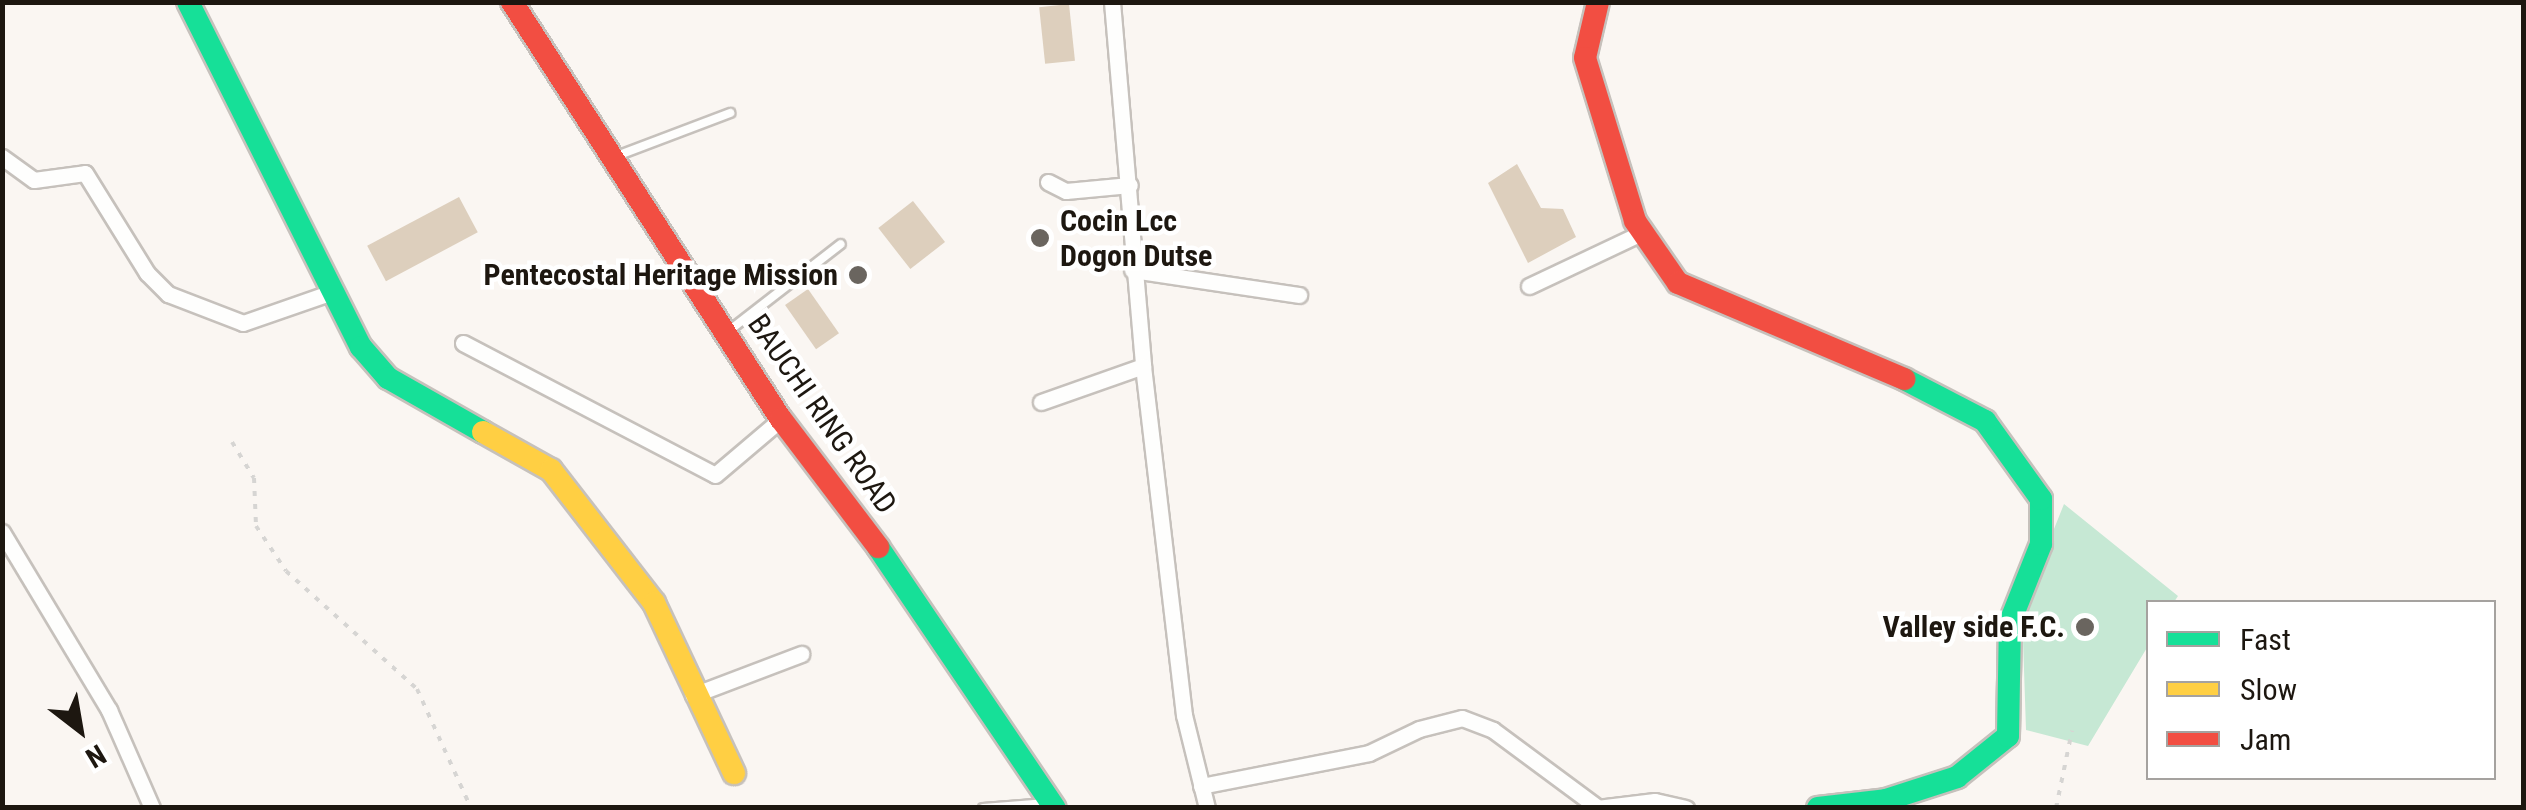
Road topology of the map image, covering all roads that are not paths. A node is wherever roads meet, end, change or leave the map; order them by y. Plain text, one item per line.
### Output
1 (188, 2) edge
2 (512, 2) edge
3 (1112, 2) edge
4 (1598, 2) edge
5 (730, 113) dead end
6 (2, 157) edge
7 (615, 157) junction
8 (1048, 182) dead end
9 (1130, 185) junction
10 (1643, 232) junction
11 (840, 244) dead end
12 (1132, 270) junction
13 (1529, 286) dead end
14 (329, 293) junction
15 (1299, 296) dead end
16 (726, 333) junction
17 (463, 343) dead end
18 (1143, 366) junction
19 (1041, 402) dead end
20 (781, 419) junction
21 (2, 532) edge
22 (802, 654) dead end
23 (693, 695) junction
24 (734, 772) dead end
25 (1201, 786) junction
26 (1053, 805) edge
27 (1597, 807) edge
28 (152, 808) edge
29 (983, 808) edge
30 (1207, 808) edge
31 (1686, 808) edge
32 (1818, 808) edge

1 - 14 street
2 - 7 street, BAUCHI RING ROAD
3 - 9 street
4 - 10 street
5 - 7 lane
6 - 14 street
7 - 16 street, BAUCHI RING ROAD
8 - 9 street
9 - 12 street
10 - 13 street
10 - 32 street
11 - 16 lane
12 - 15 street
12 - 18 street
14 - 23 street
16 - 20 street, BAUCHI RING ROAD
17 - 20 street
18 - 19 street
18 - 25 street
20 - 26 street, BAUCHI RING ROAD
21 - 28 street
22 - 23 street
23 - 24 street
25 - 27 street
25 - 30 street
26 - 29 lane
27 - 31 street

